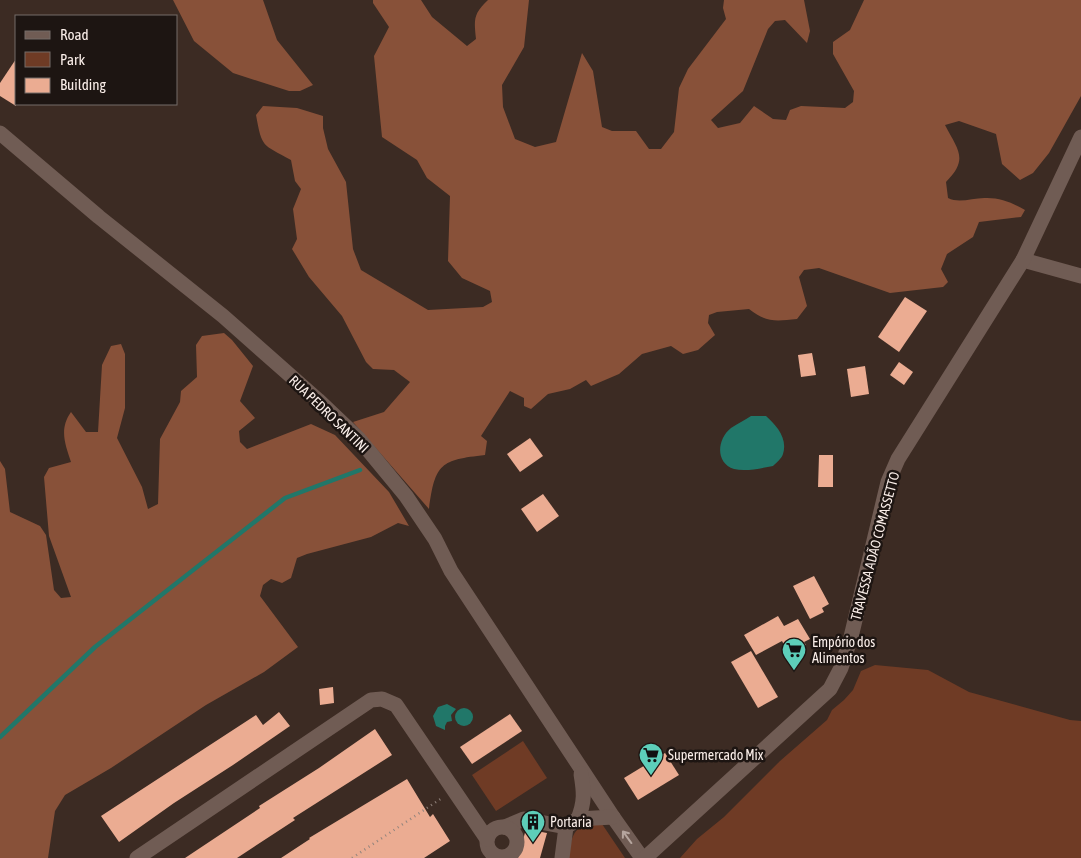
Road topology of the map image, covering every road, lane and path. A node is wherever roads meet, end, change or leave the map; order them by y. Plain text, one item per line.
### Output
1 (0, 133) edge
2 (1081, 137) edge
3 (1076, 160) edge
4 (1023, 260) junction
5 (1081, 276) edge
6 (579, 765) junction
7 (454, 790) junction
8 (612, 817) junction
9 (572, 823) junction
10 (505, 827) junction
11 (488, 839) junction
12 (505, 857) edge
13 (137, 858) edge
14 (352, 858) edge
15 (562, 858) edge
16 (643, 858) edge

1 - 6 street, RUA PEDRO SANTINI
2 - 3 street, TRAVESSA ADÃO COMASSETTO
3 - 4 street, TRAVESSA ADÃO COMASSETTO
4 - 5 street
4 - 16 street, TRAVESSA ADÃO COMASSETTO
6 - 8 street, RUA PEDRO SANTINI
6 - 9 street, RUA PEDRO SANTINI
7 - 11 street
7 - 13 street
7 - 14 path
8 - 9 street
16 -> 8 street, RUA PEDRO SANTINI
9 - 10 street
9 - 15 street, RUA PEDRO SANTINI
10 - 11 street
10 - 12 street
11 - 12 street

